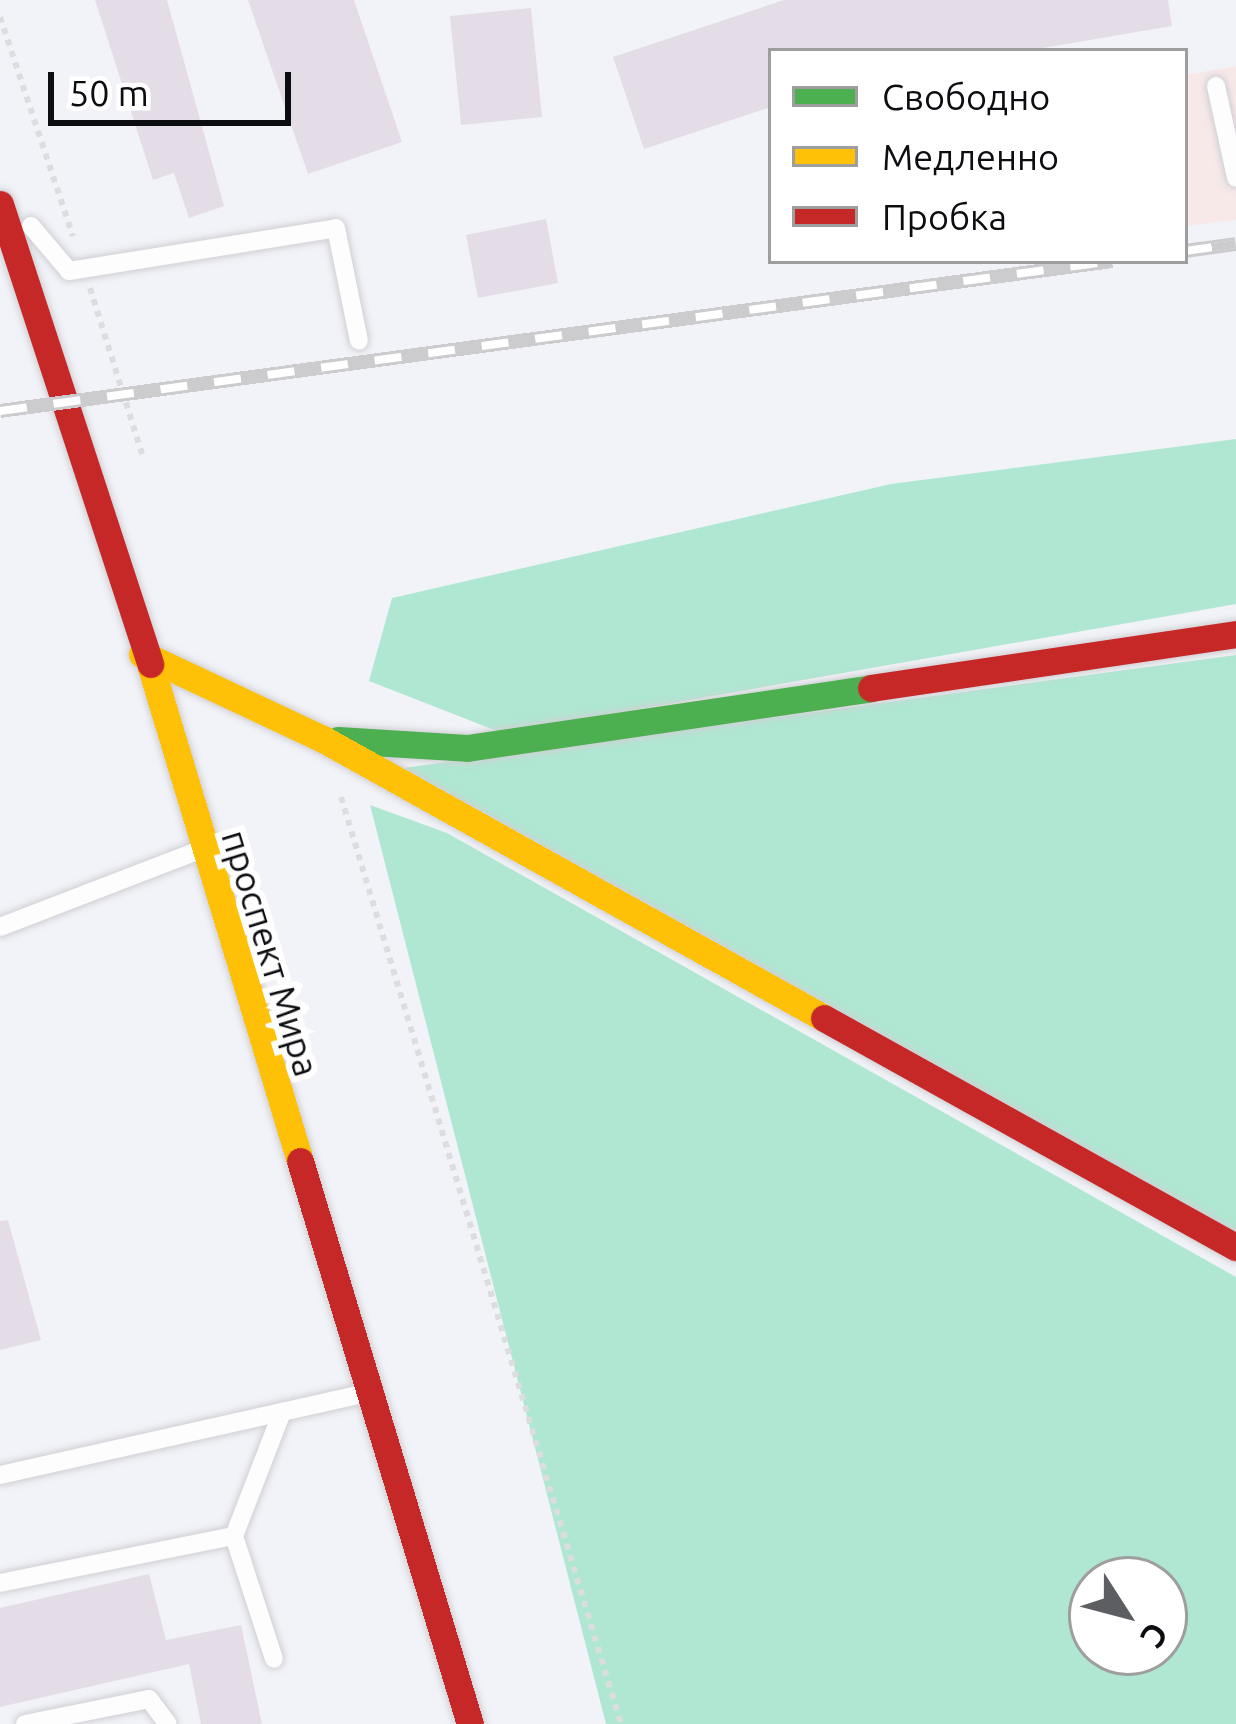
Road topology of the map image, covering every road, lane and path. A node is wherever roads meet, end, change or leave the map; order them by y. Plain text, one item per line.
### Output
1 (1216, 86) dead end
2 (1236, 178) edge
3 (0, 188) edge
4 (0, 204) edge
5 (359, 341) dead end
6 (1236, 634) edge
7 (142, 654) junction
8 (323, 739) junction
9 (202, 850) junction
10 (0, 927) edge
11 (1236, 1246) edge
12 (368, 1393) junction
13 (282, 1412) junction
14 (0, 1474) edge
15 (234, 1536) junction
16 (0, 1583) edge
17 (274, 1659) dead end
18 (25, 1724) edge
19 (167, 1724) edge
20 (470, 1724) edge
21 (621, 1724) edge

1 - 2 lane
3 - 5 lane
4 - 7 street, проспект Мира
6 - 8 street
7 - 8 street
7 - 9 street, проспект Мира
8 - 11 street
8 - 21 path
9 - 10 lane
9 - 12 street, проспект Мира
12 - 13 lane
12 - 20 street, проспект Мира
13 - 14 lane
13 - 15 lane
15 - 16 lane
15 - 17 lane
18 - 19 lane

